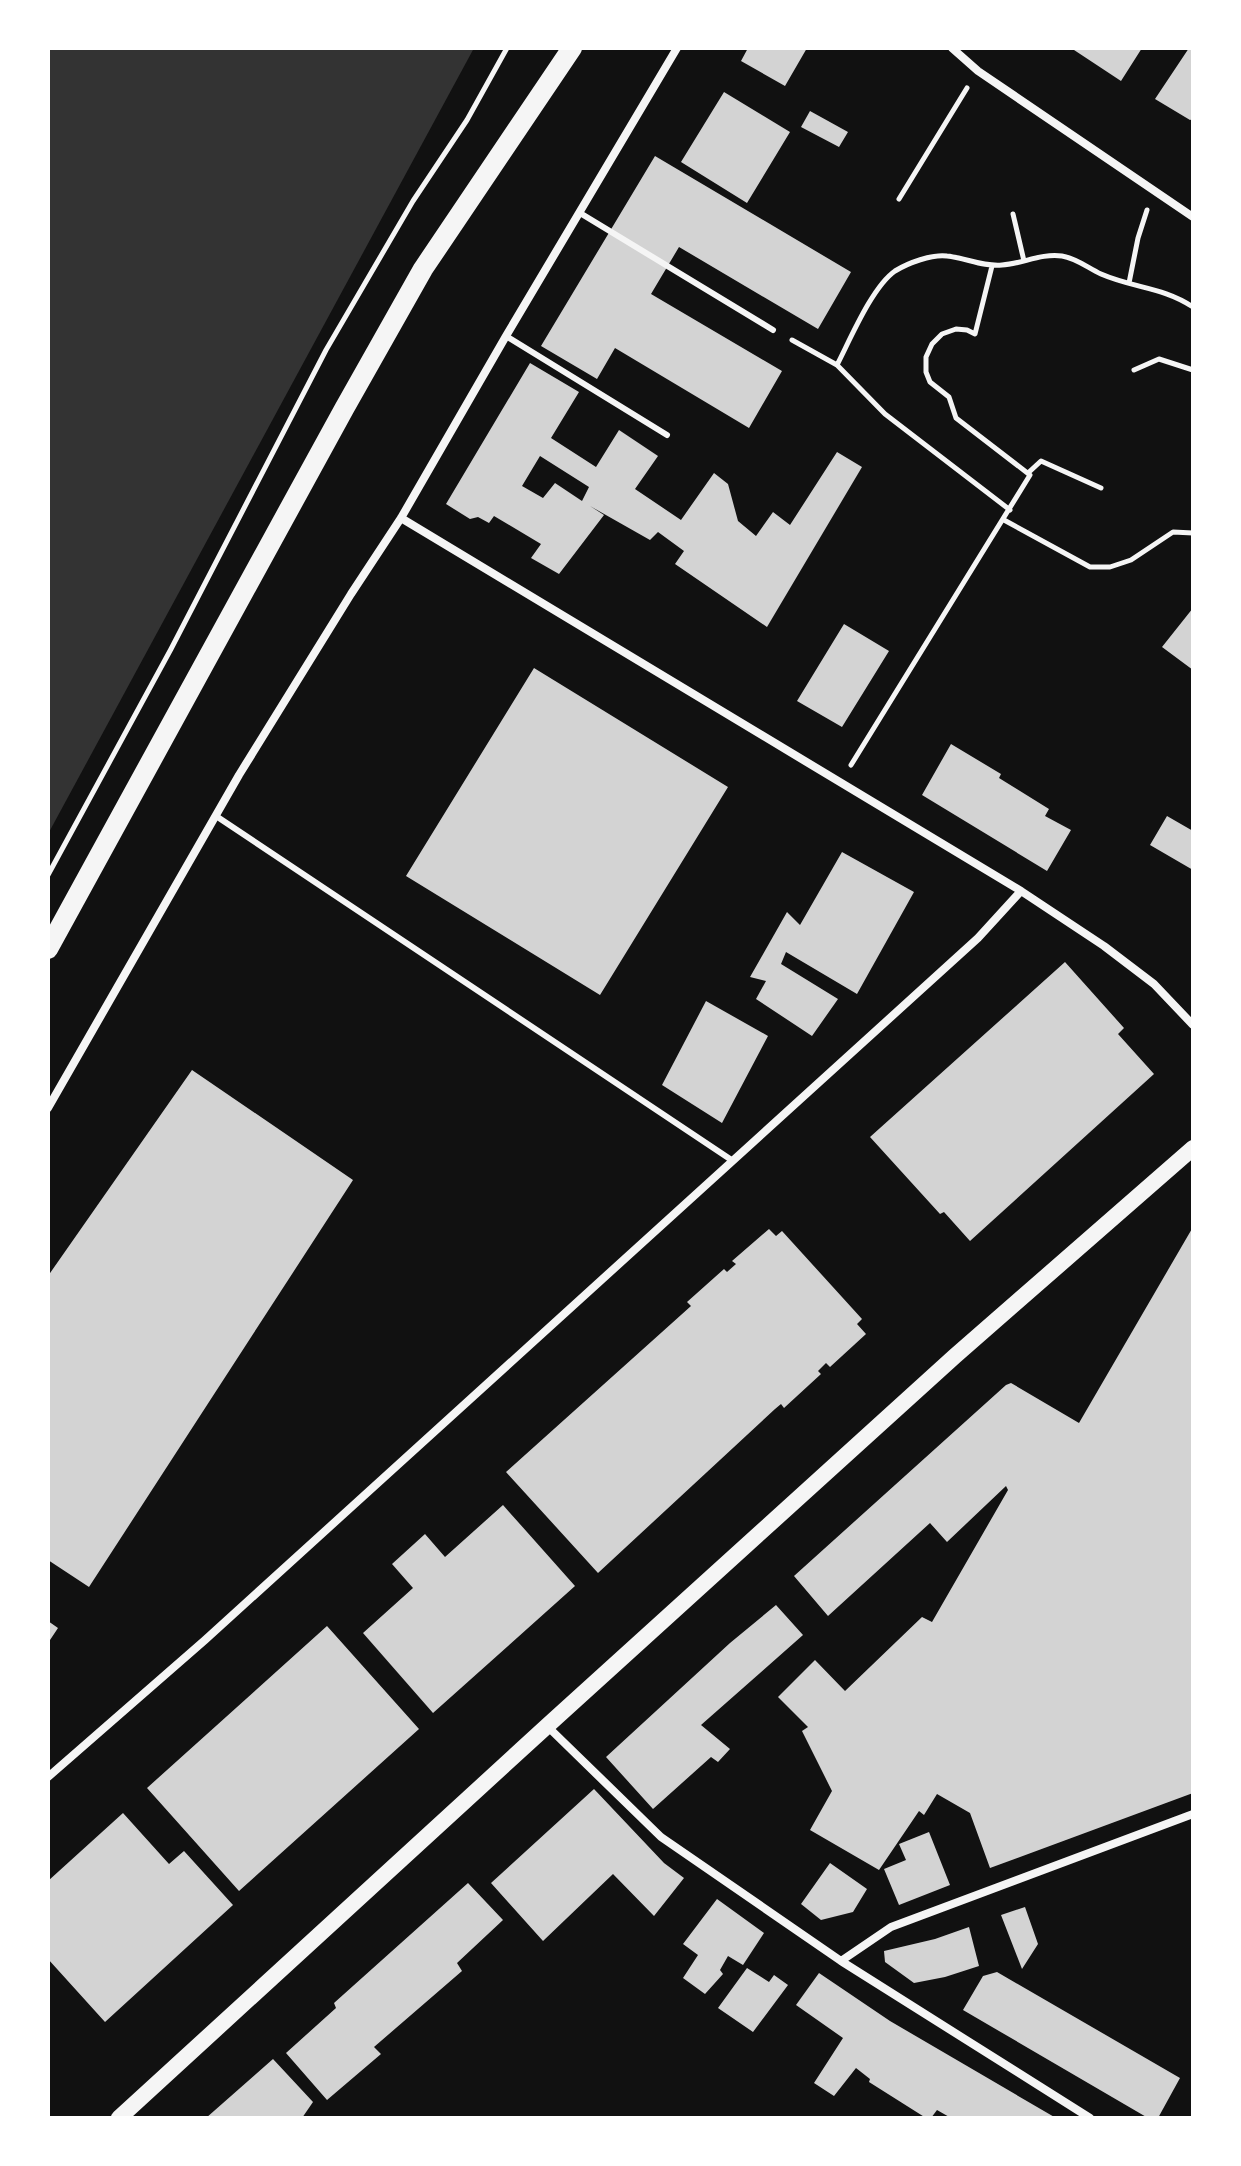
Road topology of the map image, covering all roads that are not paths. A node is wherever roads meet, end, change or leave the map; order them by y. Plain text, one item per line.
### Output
1 (572, 48) edge
2 (677, 48) edge
3 (952, 48) edge
4 (580, 213) junction
5 (1193, 217) edge
6 (773, 330) road end
7 (506, 336) junction
8 (667, 435) dead end
9 (401, 518) junction
10 (216, 816) junction
11 (1021, 891) junction
12 (48, 949) edge
13 (1193, 1025) edge
14 (48, 1108) edge
15 (1193, 1148) edge
16 (733, 1161) junction
17 (547, 1726) junction
18 (48, 1777) edge
19 (1193, 1814) edge
20 (841, 1961) junction
21 (119, 2118) edge
22 (1090, 2118) edge

1 - 12 main road
2 - 4 street
3 - 5 street
4 - 6 lane
4 - 7 street
7 - 8 lane
7 - 9 street
9 - 10 street
9 - 11 street
10 - 14 street
10 - 16 lane
11 - 13 street
11 - 16 street
15 - 17 main road
16 - 18 street
17 - 20 street
17 - 21 main road
19 - 20 street
20 - 22 street

